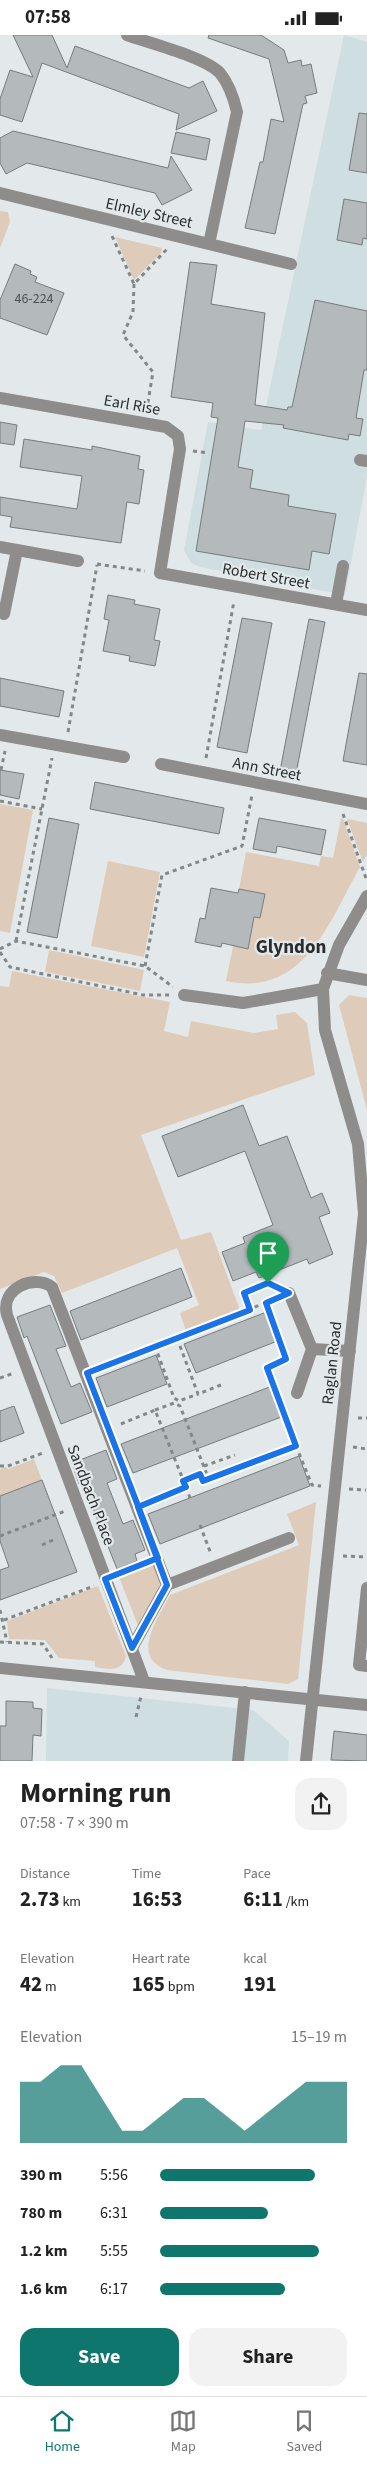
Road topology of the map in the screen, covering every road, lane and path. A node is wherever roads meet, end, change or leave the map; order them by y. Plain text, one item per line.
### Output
1 (127, 35) edge
2 (0, 193) edge
3 (105, 219) junction
4 (179, 237) junction
5 (209, 244) junction
6 (291, 264) dead end
7 (134, 284) junction
8 (0, 398) edge
9 (144, 423) junction
10 (0, 547) edge
11 (17, 550) junction
12 (78, 561) joint
13 (98, 565) junction
14 (343, 566) dead end
15 (160, 573) junction
16 (236, 587) junction
17 (336, 604) junction
18 (367, 610) edge
19 (4, 614) dead end
20 (0, 735) edge
21 (60, 747) junction
22 (124, 757) dead end
23 (161, 764) dead end
24 (204, 773) junction
25 (254, 783) junction
26 (338, 799) junction
27 (0, 801) edge
28 (367, 804) edge
29 (42, 809) junction
30 (367, 881) edge
31 (367, 896) edge
32 (16, 941) junction
33 (0, 950) edge
34 (145, 966) junction
35 (327, 973) junction
36 (367, 980) edge
37 (323, 989) junction
38 (184, 995) junction
39 (363, 1270) edge
40 (289, 1293) junction
41 (266, 1303) junction
42 (250, 1310) junction
43 (177, 1338) junction
44 (155, 1346) junction
45 (312, 1349) junction
46 (350, 1351) junction
47 (87, 1373) junction
48 (221, 1385) dead end
49 (297, 1393) dead end
50 (198, 1394) junction
51 (155, 1410) junction
52 (108, 1429) junction
53 (296, 1446) junction
54 (56, 1449) junction
55 (235, 1455) dead end
56 (0, 1467) edge
57 (204, 1467) junction
58 (200, 1474) junction
59 (183, 1481) junction
60 (186, 1487) junction
61 (335, 1487) junction
62 (190, 1498) dead end
63 (77, 1506) junction
64 (138, 1507) junction
65 (200, 1525) dead end
66 (0, 1536) edge
67 (289, 1538) dead end
68 (53, 1540) dead end
69 (42, 1545) dead end
70 (367, 1557) edge
71 (158, 1558) junction
72 (327, 1561) junction
73 (216, 1566) junction
74 (106, 1580) junction
75 (167, 1585) junction
76 (367, 1588) edge
77 (0, 1610) edge
78 (4, 1620) junction
79 (365, 1634) edge
80 (0, 1642) edge
81 (7, 1642) junction
82 (132, 1648) junction
83 (54, 1660) dead end
84 (367, 1666) edge
85 (0, 1668) edge
86 (144, 1681) junction
87 (245, 1692) junction
88 (142, 1695) dead end
89 (313, 1699) junction
90 (367, 1705) edge
91 (136, 1717) dead end
92 (238, 1761) edge
93 (306, 1761) edge

1 - 5 street
2 - 3 street, Elmley Street
3 - 4 street, Elmley Street
3 - 7 path
4 - 5 street, Elmley Street
4 - 7 path
5 - 6 street, Elmley Street
7 - 9 path
8 - 9 street, Earl Rise
9 - 15 street, Earl Rise
10 - 11 street
11 - 12 street
11 - 19 street
12 - 13 path
13 - 15 path
13 - 21 path
14 - 17 street
15 - 16 street, Robert Street
16 - 17 street, Robert Street
16 - 24 path
17 - 18 street, Robert Street
20 - 21 street
21 - 22 street
21 - 29 path
23 - 24 street, Ann Street
24 - 25 street, Ann Street
25 - 26 street, Ann Street
25 - 34 path
26 - 28 street, Ann Street
26 - 30 path
27 - 29 path
29 - 32 path
31 - 35 street, Raglan Road
32 - 33 path
32 - 34 path
33 - 38 path
34 - 38 path
35 - 36 street
35 - 37 street, Raglan Road
37 - 38 street
37 - 39 street, Raglan Road
39 - 46 street, Raglan Road
40 - 41 path
40 - 42 path
40 - 45 street
41 - 42 path
41 - 53 path
42 - 43 path
43 - 44 path
43 - 50 path
44 - 47 path
44 - 50 path
45 - 46 street
45 - 49 street
46 - 61 street, Raglan Road
47 - 52 street
47 - 54 street, Sandbach Place
48 - 50 path
51 - 52 path
51 - 57 path
51 - 59 path
52 - 64 street
53 - 58 path
53 - 61 path
54 - 56 path
54 - 63 street, Sandbach Place
55 - 57 path
57 - 58 path
58 - 59 path
59 - 60 path
60 - 62 path
60 - 64 path
61 - 72 street, Raglan Road
63 - 66 path
63 - 74 street, Sandbach Place
64 - 71 street
65 - 73 path
67 - 73 street
68 - 69 path
70 - 72 path
71 - 74 path
71 - 75 street
72 - 89 street, Raglan Road
73 - 75 street
74 - 78 path
74 - 82 street, Sandbach Place
75 - 82 street
76 - 79 street
77 - 78 path
78 - 81 path
79 - 84 street
80 - 81 path
81 - 83 path
82 - 86 street, Sandbach Place
85 - 86 street
86 - 87 street
87 - 89 street
87 - 92 street
88 - 91 path
89 - 90 street
89 - 93 street, Raglan Road

